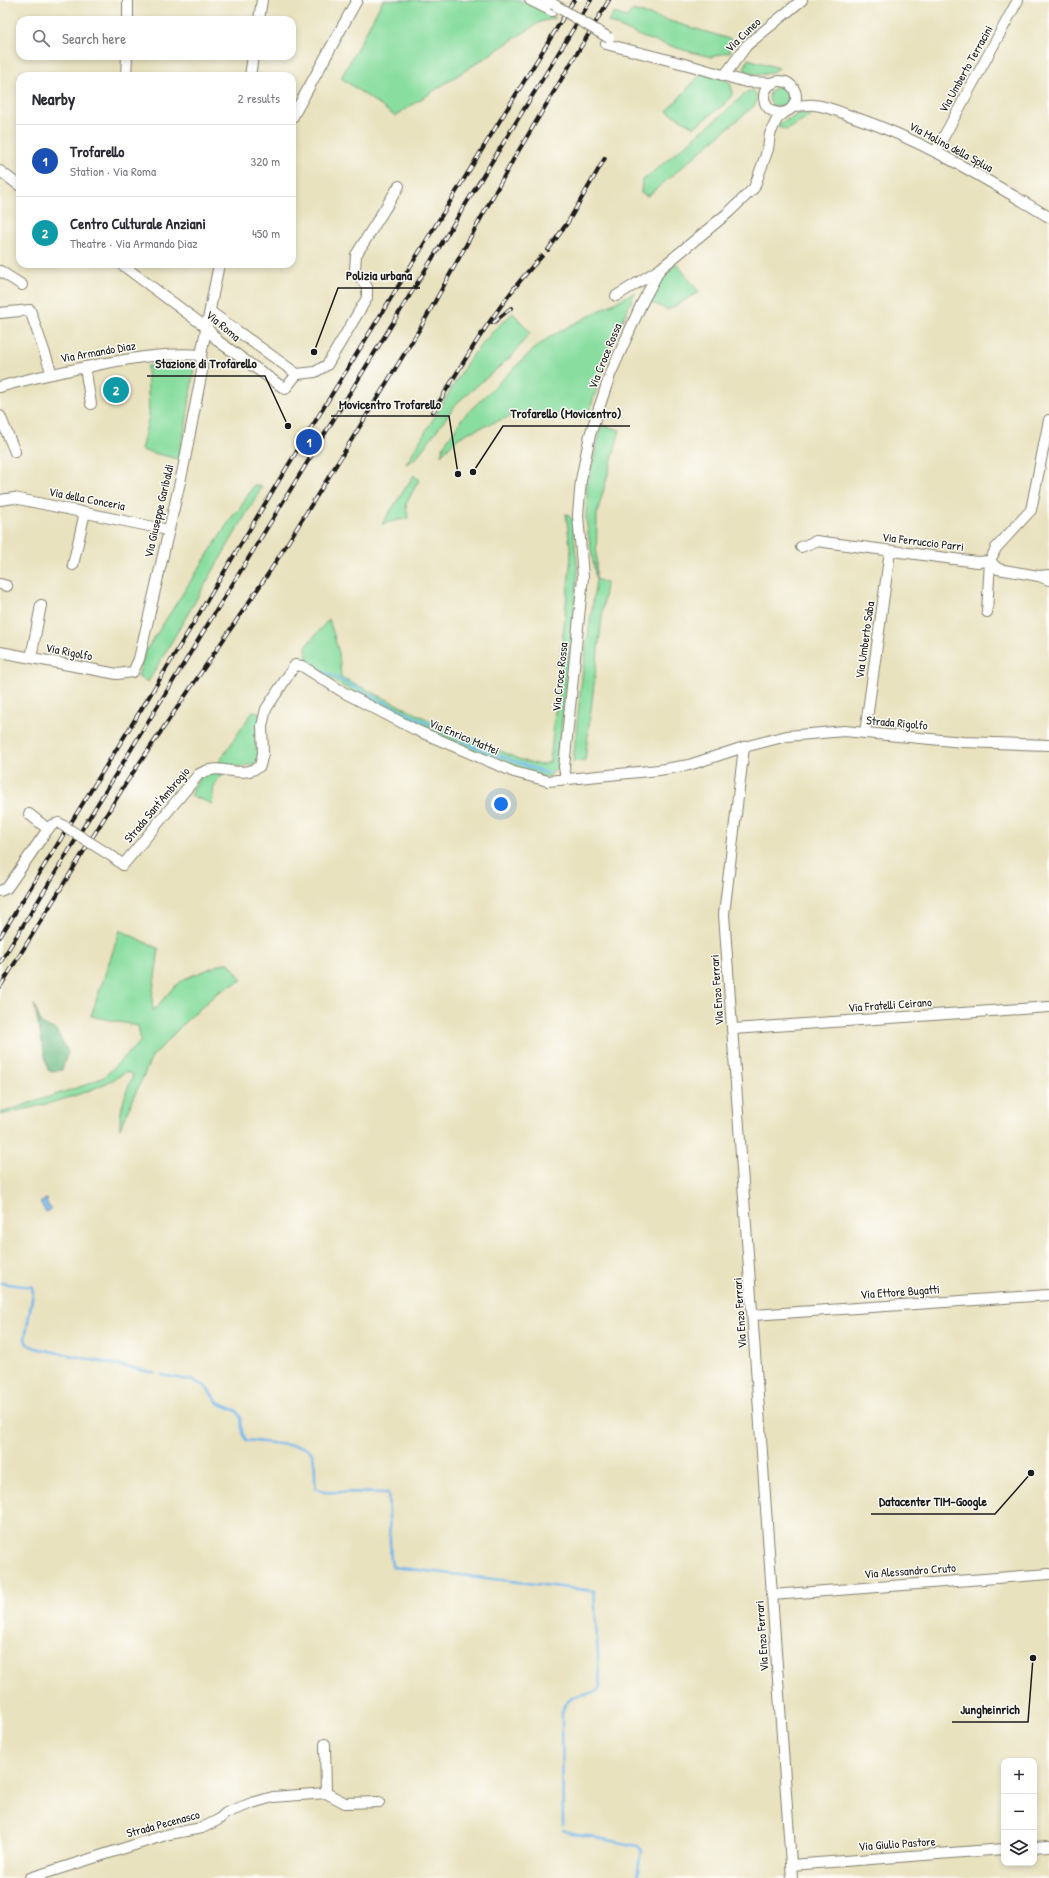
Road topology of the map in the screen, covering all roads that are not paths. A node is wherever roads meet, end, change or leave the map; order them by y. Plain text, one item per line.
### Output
1 (128, 0) edge
2 (262, 0) edge
3 (357, 0) edge
4 (530, 0) edge
5 (802, 0) edge
6 (1018, 0) edge
7 (550, 5) edge
8 (128, 16) edge
9 (260, 16) edge
10 (127, 60) edge
11 (252, 60) edge
12 (126, 72) edge
13 (251, 72) edge
14 (724, 76) junction
15 (746, 82) junction
16 (773, 83) junction
17 (795, 92) junction
18 (765, 101) junction
19 (813, 105) junction
20 (788, 110) junction
21 (296, 111) edge
22 (770, 134) junction
23 (936, 151) junction
24 (0, 171) edge
25 (16, 183) edge
26 (399, 186) dead end
27 (1049, 217) edge
28 (126, 268) edge
29 (218, 268) edge
30 (660, 269) junction
31 (0, 271) edge
32 (22, 285) dead end
33 (616, 296) dead end
34 (211, 312) junction
35 (0, 313) edge
36 (207, 328) junction
37 (201, 355) junction
38 (85, 367) junction
39 (52, 374) junction
40 (297, 374) junction
41 (0, 387) edge
42 (90, 404) dead end
43 (0, 416) edge
44 (1049, 420) edge
45 (15, 452) dead end
46 (0, 500) edge
47 (85, 512) junction
48 (168, 530) junction
49 (801, 547) dead end
50 (890, 551) junction
51 (990, 561) junction
52 (73, 565) dead end
53 (1046, 577) edge
54 (41, 605) dead end
55 (986, 612) dead end
56 (0, 652) edge
57 (31, 658) junction
58 (133, 672) joint
59 (865, 733) junction
60 (1049, 745) edge
61 (744, 747) junction
62 (260, 766) joint
63 (566, 779) junction
64 (29, 814) dead end
65 (48, 829) junction
66 (0, 891) edge
67 (1049, 1006) edge
68 (733, 1029) junction
69 (1049, 1295) edge
70 (752, 1316) junction
71 (1049, 1574) edge
72 (772, 1595) junction
73 (325, 1744) dead end
74 (326, 1794) junction
75 (379, 1802) dead end
76 (1049, 1846) edge
77 (1037, 1847) edge
78 (1001, 1849) edge
79 (791, 1865) junction
80 (30, 1878) edge
81 (792, 1878) edge

1 - 8 street
2 - 9 street
3 - 21 street
4 - 7 street
5 - 14 street, Via Cuneo
6 - 23 street, Via Umberto Terracini
7 - 14 street
10 - 12 street
11 - 13 street
14 - 15 street
15 - 16 street
15 - 18 street
16 - 17 street
16 - 18 street
17 - 19 street, Via Molino della Splua
17 - 20 street
18 - 20 street
18 - 22 street, Via Croce Rossa
19 - 20 street, Via Molino della Splua
19 - 23 street, Via Molino della Splua
20 - 22 street, Via Croce Rossa
22 - 30 street, Via Croce Rossa
23 - 27 street, Via Molino della Splua
24 - 25 street
26 - 40 street
28 - 36 street, Via Roma
29 - 34 street, Via Giuseppe Garibaldi
30 - 33 street
30 - 63 street, Via Croce Rossa
31 - 32 street
34 - 36 street, Via Giuseppe Garibaldi
34 - 40 street, Via Roma
35 - 39 street
36 - 37 street, Via Giuseppe Garibaldi
36 - 40 street, Via Roma
37 - 38 street, Via Armando Diaz
37 - 48 street, Via Giuseppe Garibaldi
38 - 39 street, Via Armando Diaz
38 - 42 street
39 - 41 street, Via Armando Diaz
43 - 45 street
44 - 51 street
46 - 47 street, Via della Conceria
47 - 48 street, Via della Conceria
47 - 52 street
48 - 58 street, Via Giuseppe Garibaldi
49 - 50 street, Via Ferruccio Parri
50 - 51 street, Via Ferruccio Parri
50 - 59 street, Via Umberto Saba
51 - 53 street
51 - 55 street
54 - 57 street
56 - 57 street, Via Rigolfo
57 - 58 street, Via Rigolfo
59 - 60 street, Strada Rigolfo
59 - 61 street, Strada Rigolfo
61 - 63 street, Via Enrico Mattei
61 - 68 street, Via Enzo Ferrari
62 - 63 street, Via Enrico Mattei
62 - 65 street, Strada Sant'Ambrogio, bridge
64 - 65 street
65 - 66 street
67 - 68 street, Via Fratelli Ceirano
68 - 70 street, Via Enzo Ferrari
69 - 70 street, Via Ettore Bugatti
70 - 72 street, Via Enzo Ferrari
71 - 72 street, Via Alessandro Cruto
72 - 79 street, Via Enzo Ferrari
73 - 74 street
74 - 75 street, Strada Pecenasco
74 - 80 street, Strada Pecenasco
76 - 77 street
78 - 79 street, Via Giulio Pastore
79 - 81 street, Via Enzo Ferrari

